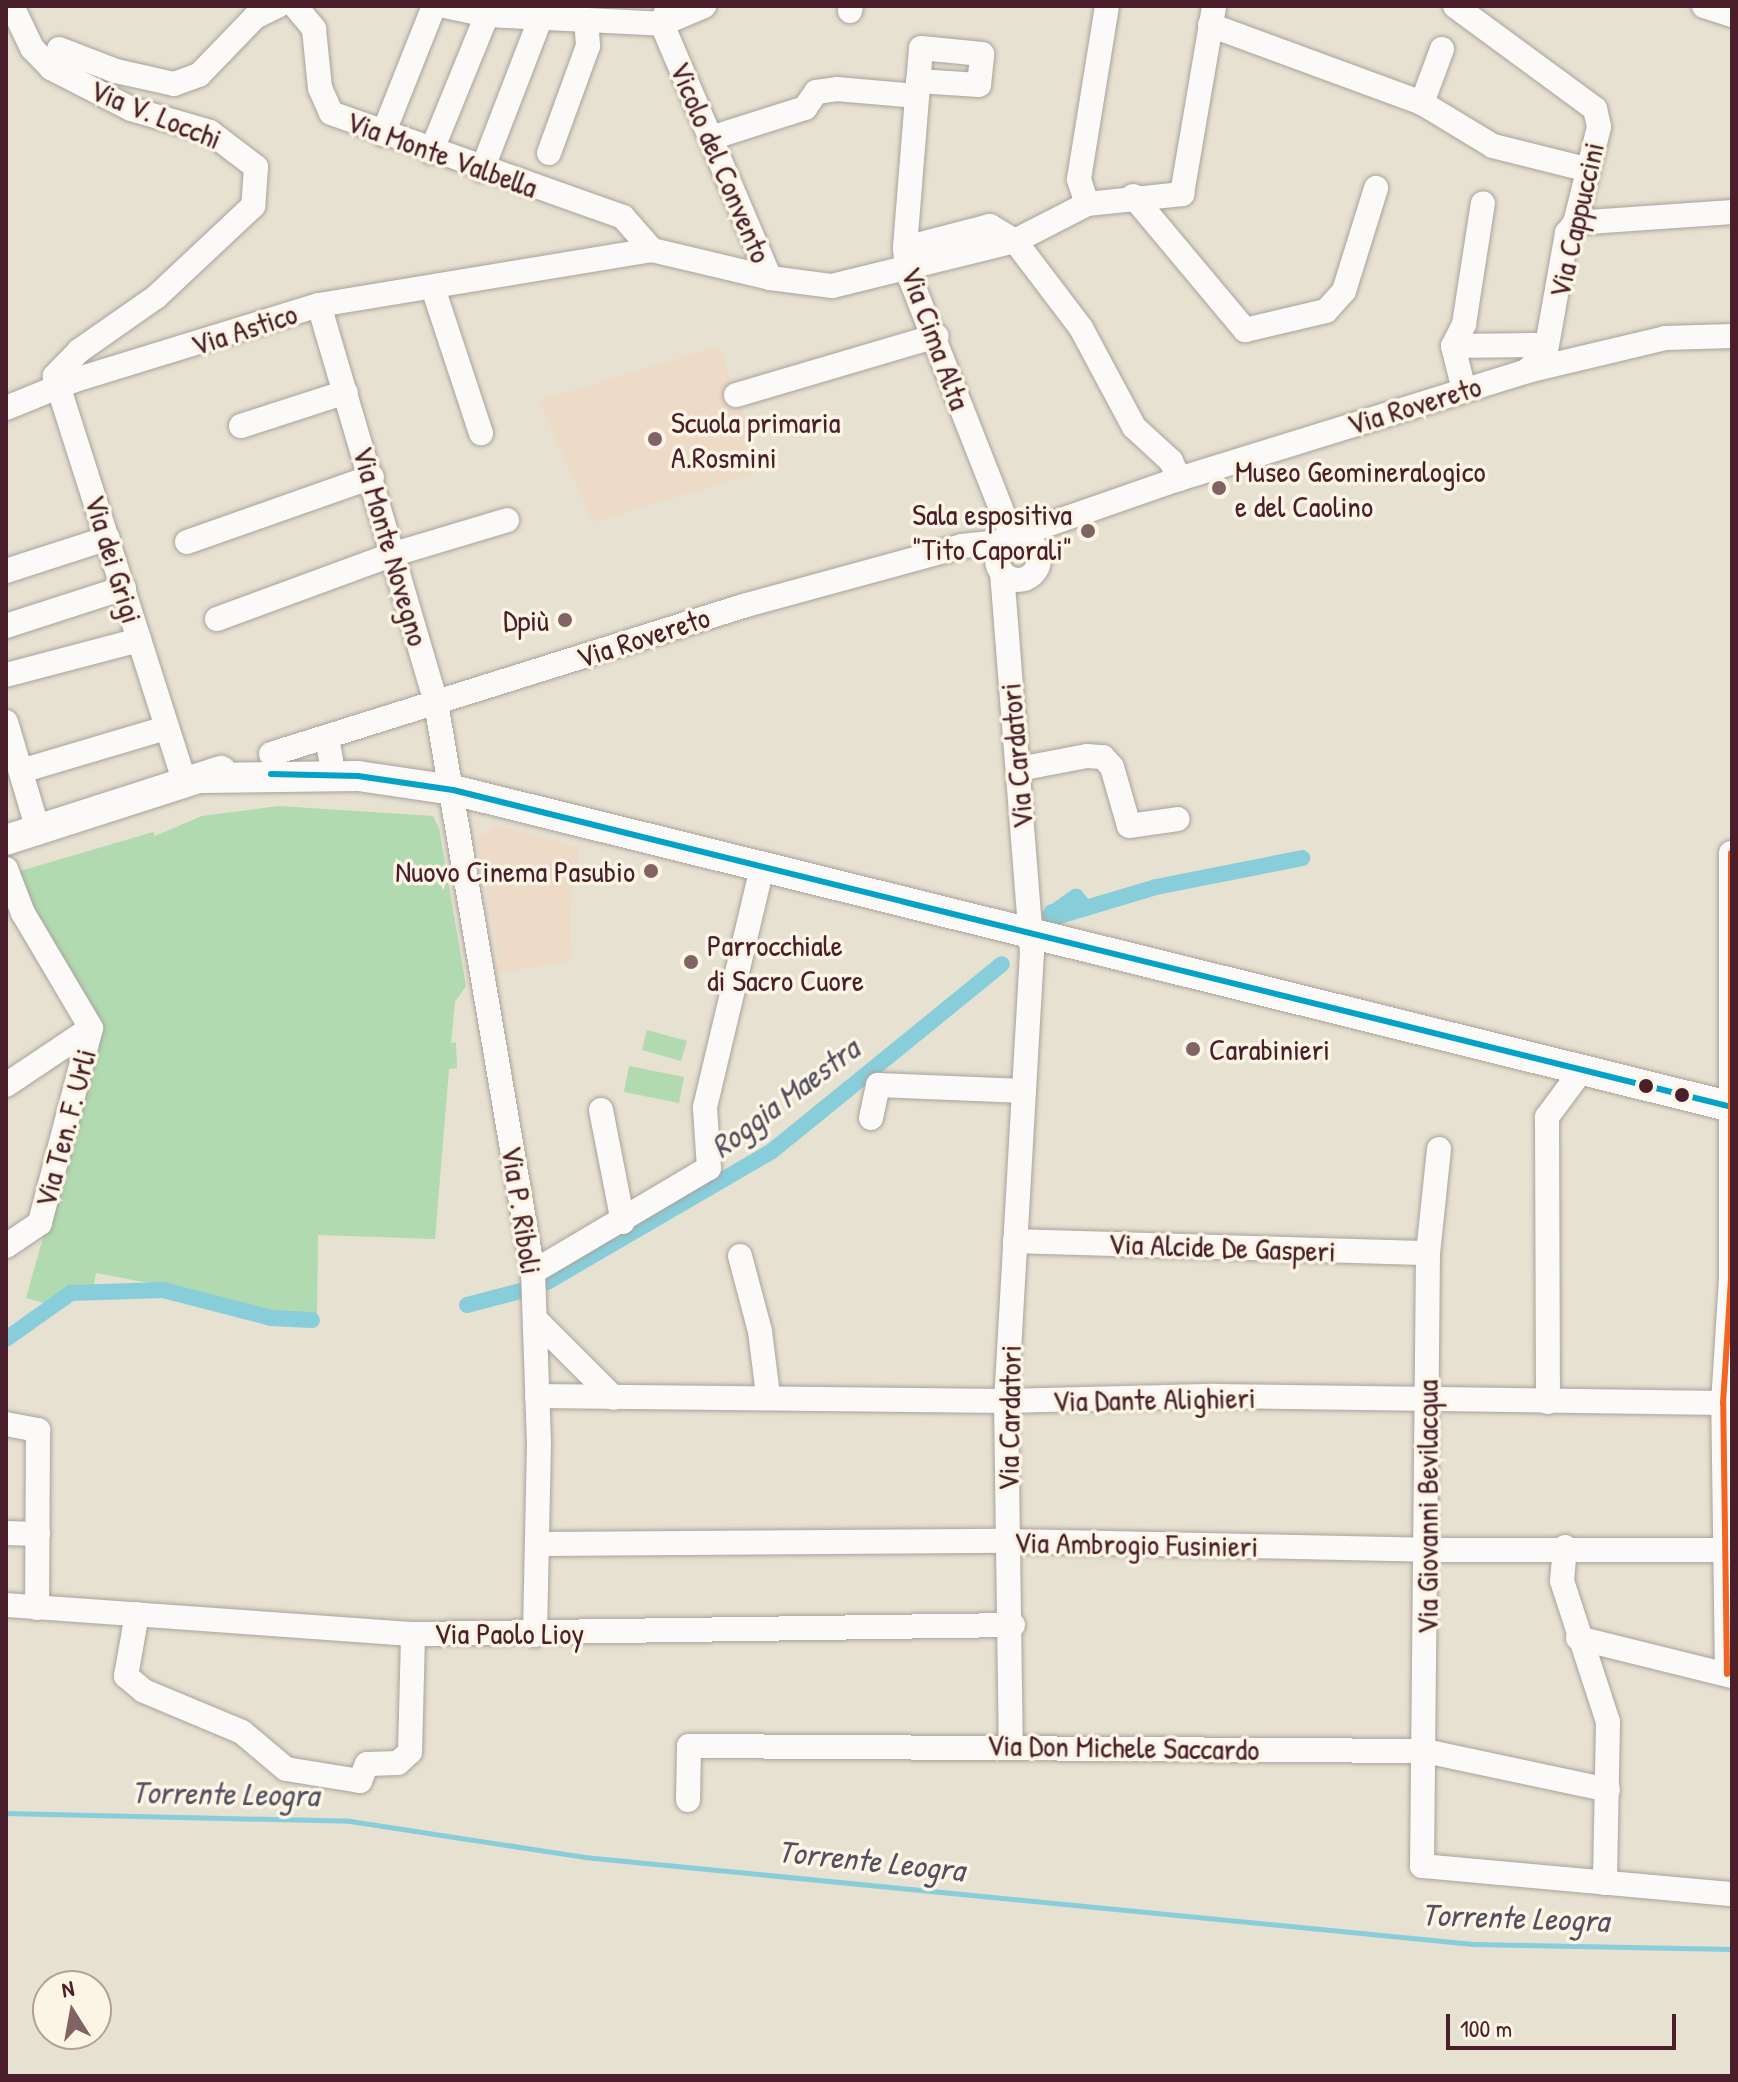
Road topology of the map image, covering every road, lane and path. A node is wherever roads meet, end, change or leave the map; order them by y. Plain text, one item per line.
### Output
1 (278, 6) edge
2 (295, 6) edge
3 (434, 6) edge
4 (445, 6) edge
5 (704, 6) edge
6 (1107, 6) edge
7 (1455, 6) edge
8 (1704, 6) edge
9 (11, 11) edge
10 (487, 15) junction
11 (665, 15) edge
12 (1732, 15) edge
13 (1212, 16) edge
14 (541, 17) junction
15 (586, 20) junction
16 (59, 49) dead end
17 (1442, 49) dead end
18 (1422, 103) junction
19 (383, 134) junction
20 (714, 137) junction
21 (431, 152) junction
22 (549, 153) dead end
23 (1585, 169) junction
24 (482, 170) junction
25 (1376, 188) dead end
26 (1133, 196) junction
27 (1483, 203) dead end
28 (1087, 204) junction
29 (1732, 212) edge
30 (1575, 223) junction
31 (1015, 241) junction
32 (652, 250) junction
33 (906, 259) junction
34 (770, 278) junction
35 (433, 288) junction
36 (319, 305) junction
37 (1555, 313) junction
38 (937, 336) junction
39 (1732, 336) edge
40 (1453, 346) junction
41 (1546, 351) junction
42 (1570, 359) junction
43 (1527, 371) junction
44 (60, 389) junction
45 (1464, 390) junction
46 (346, 392) junction
47 (736, 395) dead end
48 (6, 408) edge
49 (241, 426) dead end
50 (481, 433) dead end
51 (372, 477) junction
52 (1179, 479) junction
53 (507, 520) dead end
54 (108, 538) junction
55 (187, 542) dead end
56 (1020, 542) junction
57 (948, 549) junction
58 (394, 554) junction
59 (6, 571) edge
60 (1008, 571) junction
61 (124, 588) junction
62 (217, 619) dead end
63 (6, 626) edge
64 (139, 640) junction
65 (6, 675) edge
66 (436, 703) junction
67 (6, 722) edge
68 (166, 728) junction
69 (327, 747) junction
70 (266, 762) junction
71 (1019, 769) junction
72 (21, 771) junction
73 (391, 780) junction
74 (194, 781) junction
75 (453, 790) junction
76 (1178, 819) dead end
77 (38, 830) junction
78 (6, 840) edge
79 (1731, 853) edge
80 (762, 867) junction
81 (6, 869) edge
82 (14, 918) edge
83 (1031, 933) junction
84 (91, 1028) junction
85 (1581, 1071) junction
86 (6, 1085) edge
87 (1024, 1091) junction
88 (1730, 1107) edge
89 (601, 1110) dead end
90 (871, 1118) dead end
91 (1439, 1149) dead end
92 (623, 1222) junction
93 (1015, 1241) junction
94 (6, 1246) edge
95 (1428, 1253) junction
96 (740, 1256) dead end
97 (533, 1272) junction
98 (1732, 1279) edge
99 (536, 1320) junction
100 (768, 1395) junction
101 (537, 1396) junction
102 (614, 1398) junction
103 (1006, 1401) junction
104 (1427, 1401) junction
105 (1548, 1402) junction
106 (1723, 1403) junction
107 (6, 1424) edge
108 (6, 1533) edge
109 (38, 1534) junction
110 (1009, 1541) junction
111 (540, 1544) junction
112 (1565, 1547) junction
113 (1727, 1548) edge
114 (1427, 1550) junction
115 (6, 1605) edge
116 (37, 1608) junction
117 (137, 1614) junction
118 (1013, 1625) junction
119 (413, 1634) junction
120 (535, 1635) junction
121 (1578, 1638) junction
122 (1729, 1675) edge
123 (1011, 1745) junction
124 (1425, 1751) junction
125 (1608, 1790) junction
126 (688, 1800) dead end
127 (1605, 1883) junction
128 (1732, 1894) edge

1 - 16 street
2 - 19 street, Via Monte Valbella
3 - 19 street
4 - 10 street
5 - 11 street
6 - 28 street
7 - 23 street, Via Cappuccini
8 - 12 street
9 - 44 street, Via V. Locchi
10 - 14 street
10 - 21 street
11 - 15 street
11 - 20 street, Vicolo del Convento
13 - 18 street
13 - 26 street, Vicolo del Convento
14 - 15 street
14 - 24 street
15 - 22 street
17 - 18 street
18 - 23 street
19 - 21 street, Via Monte Valbella
20 - 33 street, Via Cima Alta
20 - 34 street, Vicolo del Convento
21 - 24 street, Via Monte Valbella
23 - 30 street, Via Cappuccini
24 - 32 street, Via Monte Valbella
25 - 26 street
26 - 28 street, Vicolo del Convento
27 - 40 street
28 - 31 street, Vicolo del Convento
29 - 30 street
30 - 37 street, Via Cappuccini
31 - 33 street, Vicolo del Convento
31 - 52 street
32 - 34 street, Via Astico
32 - 35 street, Via Astico
33 - 34 street, Vicolo del Convento
33 - 38 street, Via Cima Alta
35 - 36 street, Via Astico
35 - 50 street
36 - 44 street, Via Astico
36 - 46 street, Via Monte Novegno
37 - 41 street, Via Cappuccini
37 - 42 street, Via Cappuccini
38 - 47 street
38 - 56 street, Via Cima Alta
39 - 42 street, Via Rovereto
40 - 41 street
40 - 45 street
41 - 43 street
42 - 43 street, Via Rovereto
43 - 45 street, Via Rovereto
44 - 48 street
44 - 54 street, Via dei Grigi
45 - 52 street, Via Rovereto
46 - 49 street
46 - 51 street, Via Monte Novegno
51 - 55 street
51 - 58 street, Via Monte Novegno
52 - 56 street, Via Rovereto
53 - 58 street
54 - 59 street
54 - 61 street, Via dei Grigi
56 - 57 street, Via Rovereto
56 - 60 street
56 - 60 street
57 - 60 street
57 - 66 street, Via Rovereto
58 - 62 street
58 - 66 street, Via Monte Novegno
60 - 71 street, Via Cardatori
61 - 63 street
61 - 64 street, Via dei Grigi
64 - 65 street
64 - 68 street, Via dei Grigi
66 - 69 street, Via Rovereto
66 - 75 street, Via Monte Novegno
67 - 72 street
68 - 72 street
68 - 74 street, Via dei Grigi
69 - 70 main road
69 - 70 street, Via Rovereto
69 - 73 main road
70 - 73 main road
70 - 74 main road, Via Rovereto
71 - 76 street
71 - 83 street, Via Cardatori
72 - 77 street
73 - 75 main road
74 - 77 main road, Via Rovereto
75 - 80 main road
75 - 97 street, Via P. Riboli
77 - 78 main road, Via Rovereto
79 - 88 street
80 - 83 main road
80 - 92 street
81 - 82 street, Via Ten. F. Urli
82 - 84 street, Via Ten. F. Urli
83 - 85 main road
83 - 87 street, Via Cardatori
84 - 86 street
84 - 94 street, Via Ten. F. Urli
85 - 88 main road
85 - 105 street
87 - 90 street
87 - 93 street, Via Cardatori
88 - 98 street
89 - 92 street
91 - 95 street, Via Giovanni Bevilacqua
92 - 97 street
93 - 95 street, Via Alcide De Gasperi
93 - 103 street, Via Cardatori
95 - 104 street, Via Giovanni Bevilacqua
96 - 100 street
97 - 99 street, Via P. Riboli
98 - 106 street
99 - 101 street, Via P. Riboli
99 - 102 street
100 - 102 street, Via Dante Alighieri
100 - 103 street, Via Dante Alighieri
101 - 102 street, Via Dante Alighieri
101 - 111 street, Via P. Riboli
103 - 104 street, Via Dante Alighieri
103 - 110 street, Via Cardatori
104 - 105 street, Via Dante Alighieri
104 - 114 street, Via Giovanni Bevilacqua
105 - 106 street, Via Dante Alighieri
106 - 113 street
107 - 109 street
108 - 109 street
109 - 116 street
110 - 111 street, Via Ambrogio Fusinieri
110 - 114 street, Via Ambrogio Fusinieri
110 - 118 street, Via Cardatori
111 - 120 street, Via P. Riboli
112 - 113 street, Via Ambrogio Fusinieri
112 - 114 street, Via Ambrogio Fusinieri
112 - 121 street
113 - 122 street
114 - 124 street, Via Giovanni Bevilacqua
115 - 116 street, Via Paolo Lioy
116 - 117 street, Via Paolo Lioy
117 - 119 street, Via Paolo Lioy
117 - 119 street
118 - 120 street, Via Paolo Lioy
118 - 123 street, Via Cardatori
119 - 120 street, Via Paolo Lioy
121 - 122 street
121 - 125 street
123 - 124 street, Via Don Michele Saccardo
123 - 126 street, Via Don Michele Saccardo
124 - 125 street, Via Don Michele Saccardo
124 - 127 street, Via Giovanni Bevilacqua
125 - 127 street
127 - 128 street

